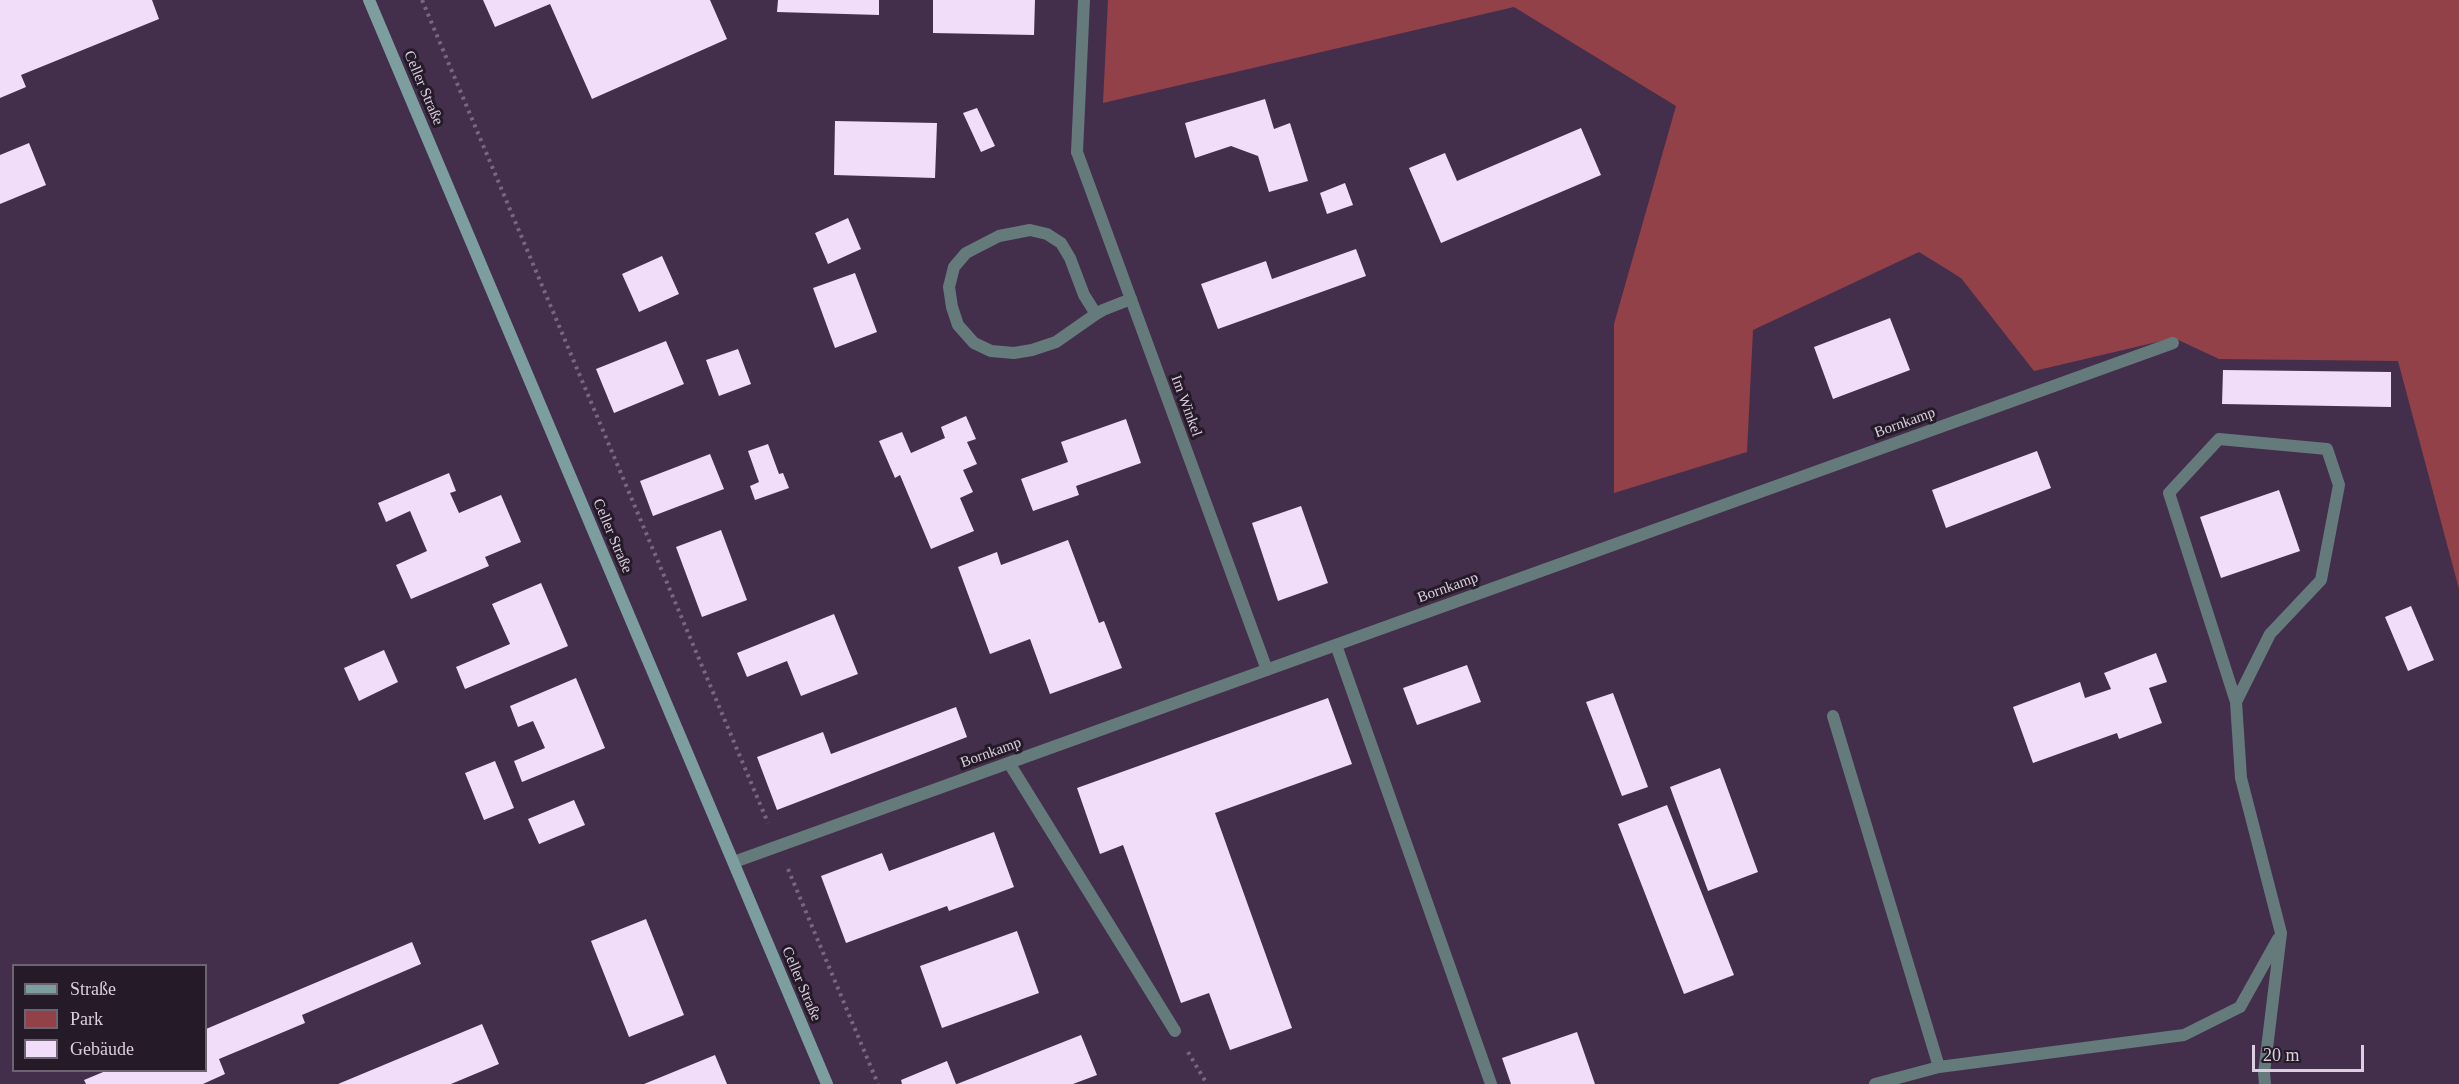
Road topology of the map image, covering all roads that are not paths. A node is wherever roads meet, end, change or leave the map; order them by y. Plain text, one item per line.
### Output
1 (369, 0) edge
2 (1084, 0) edge
3 (1131, 299) junction
4 (1096, 314) junction
5 (2173, 343) dead end
6 (1336, 645) junction
7 (1267, 670) junction
8 (2236, 702) junction
9 (1833, 716) dead end
10 (1009, 763) junction
11 (734, 862) junction
12 (2281, 933) junction
13 (1175, 1030) road end
14 (1939, 1067) junction
15 (827, 1084) edge
16 (1491, 1084) edge
17 (1875, 1084) edge
18 (2265, 1084) edge

1 - 11 main road, Celler Straße
2 - 3 street, Im Winkel
3 - 4 street
3 - 7 street, Im Winkel
4 - 4 street
5 - 6 street, Bornkamp
6 - 7 street, Bornkamp
6 - 16 street
7 - 10 street, Bornkamp
8 - 8 street
8 - 12 street
9 - 14 street
10 - 11 street, Bornkamp
10 - 13 street
11 - 15 main road, Celler Straße
12 - 14 street
12 - 18 street
14 - 17 street

